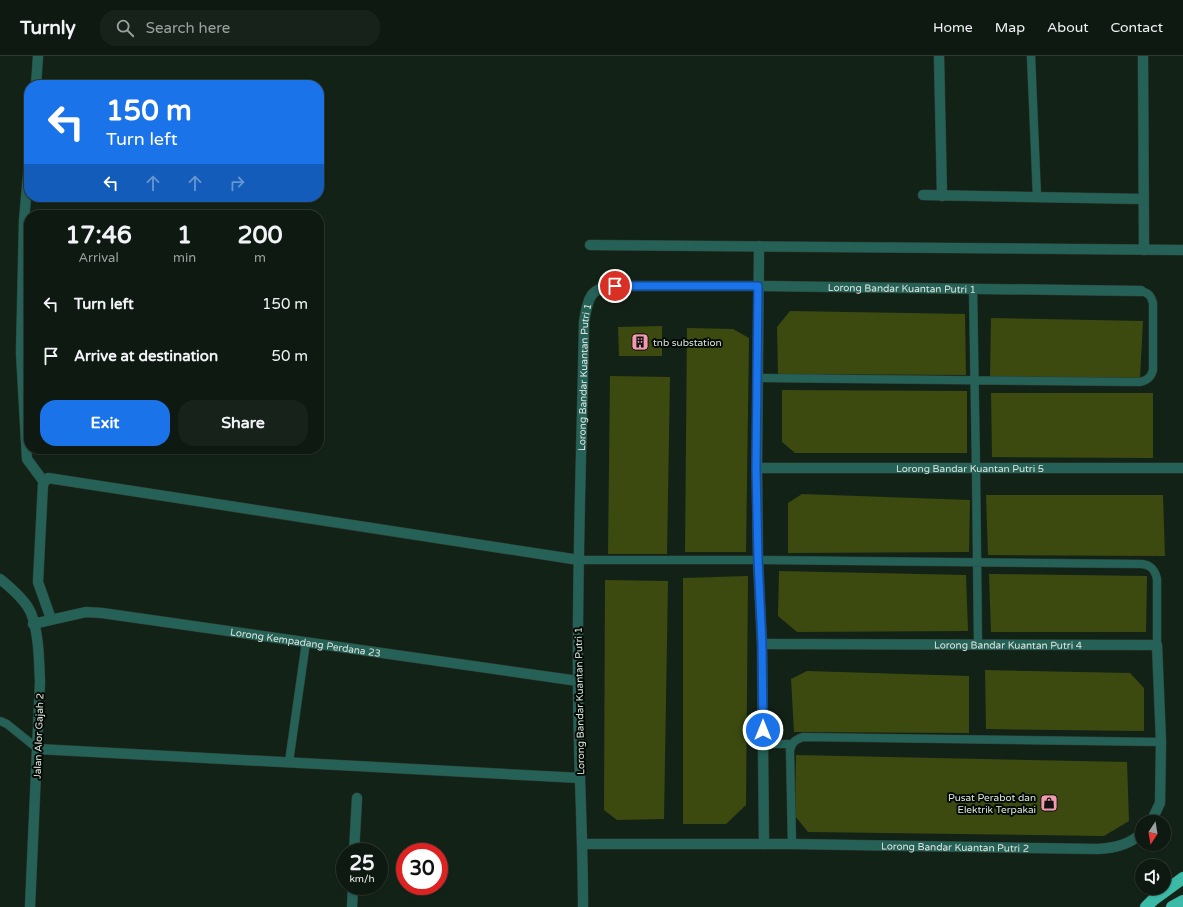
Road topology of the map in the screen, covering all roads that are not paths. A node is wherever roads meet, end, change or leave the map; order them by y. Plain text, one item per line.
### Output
1 (38, 56) edge
2 (939, 56) edge
3 (1031, 56) edge
4 (1143, 56) edge
5 (36, 80) edge
6 (923, 195) dead end
7 (942, 196) junction
8 (1037, 197) junction
9 (1143, 199) junction
10 (24, 220) edge
11 (590, 245) dead end
12 (759, 246) junction
13 (1144, 250) junction
14 (1183, 250) edge
15 (758, 286) junction
16 (973, 289) junction
17 (1141, 291) joint
18 (757, 378) junction
19 (975, 380) junction
20 (24, 381) edge
21 (27, 454) edge
22 (756, 468) junction
23 (976, 468) junction
24 (1183, 468) edge
25 (44, 482) junction
26 (579, 560) junction
27 (758, 560) junction
28 (978, 562) junction
29 (0, 579) edge
30 (51, 619) junction
31 (34, 624) junction
32 (306, 642) junction
33 (762, 644) junction
34 (978, 644) junction
35 (1157, 645) junction
36 (578, 681) junction
37 (0, 721) edge
38 (1161, 742) junction
39 (763, 744) junction
40 (792, 744) junction
41 (38, 748) junction
42 (289, 762) junction
43 (580, 778) junction
44 (357, 798) dead end
45 (1154, 815) edge
46 (1135, 838) edge
47 (354, 843) edge
48 (583, 844) junction
49 (764, 844) junction
50 (792, 844) junction
51 (1183, 878) edge
52 (353, 895) edge
53 (1183, 901) edge
54 (30, 907) edge
55 (352, 907) edge
56 (583, 907) edge
57 (1146, 907) edge
58 (1172, 907) edge

1 - 5 street
2 - 7 street
3 - 8 lane
4 - 9 street
6 - 7 street
7 - 8 street
8 - 9 street
9 - 13 street
10 - 20 street
11 - 12 street
12 - 13 street
12 - 15 street
13 - 14 street
15 - 16 street, Lorong Bandar Kuantan Putri 1
15 - 18 street
15 - 26 street, Lorong Bandar Kuantan Putri 1
16 - 17 street, Lorong Bandar Kuantan Putri 1
16 - 19 lane
17 - 19 lane
18 - 19 lane
18 - 22 street
19 - 23 lane
21 - 25 street
22 - 23 street, Lorong Bandar Kuantan Putri 5
22 - 27 street
23 - 24 street, Lorong Bandar Kuantan Putri 5
23 - 28 lane
25 - 26 street
25 - 30 street
26 - 27 lane
26 - 36 street, Lorong Bandar Kuantan Putri 1
27 - 28 lane
27 - 33 street
28 - 34 lane
28 - 35 lane
29 - 31 street, Jalan Alor Gajah 2
30 - 31 street, Lorong Kempadang Perdana 23
30 - 32 street, Lorong Kempadang Perdana 23
31 - 41 street, Jalan Alor Gajah 2
32 - 36 street, Lorong Kempadang Perdana 23
32 - 42 lane
33 - 34 street, Lorong Bandar Kuantan Putri 4
33 - 39 street
34 - 35 street, Lorong Bandar Kuantan Putri 4
35 - 38 street
36 - 43 street, Lorong Bandar Kuantan Putri 1
37 - 41 lane
38 - 40 lane
38 - 45 street
39 - 40 lane
39 - 49 street
40 - 50 lane
41 - 42 street
41 - 54 street, Jalan Alor Gajah 2
42 - 43 street
43 - 48 street, Lorong Bandar Kuantan Putri 1
44 - 47 street
46 - 50 street, Lorong Bandar Kuantan Putri 2
48 - 49 street, Lorong Bandar Kuantan Putri 2
48 - 56 street, Lorong Bandar Kuantan Putri 1
49 - 50 street, Lorong Bandar Kuantan Putri 2
51 - 57 highway
52 - 55 street
53 - 58 highway

